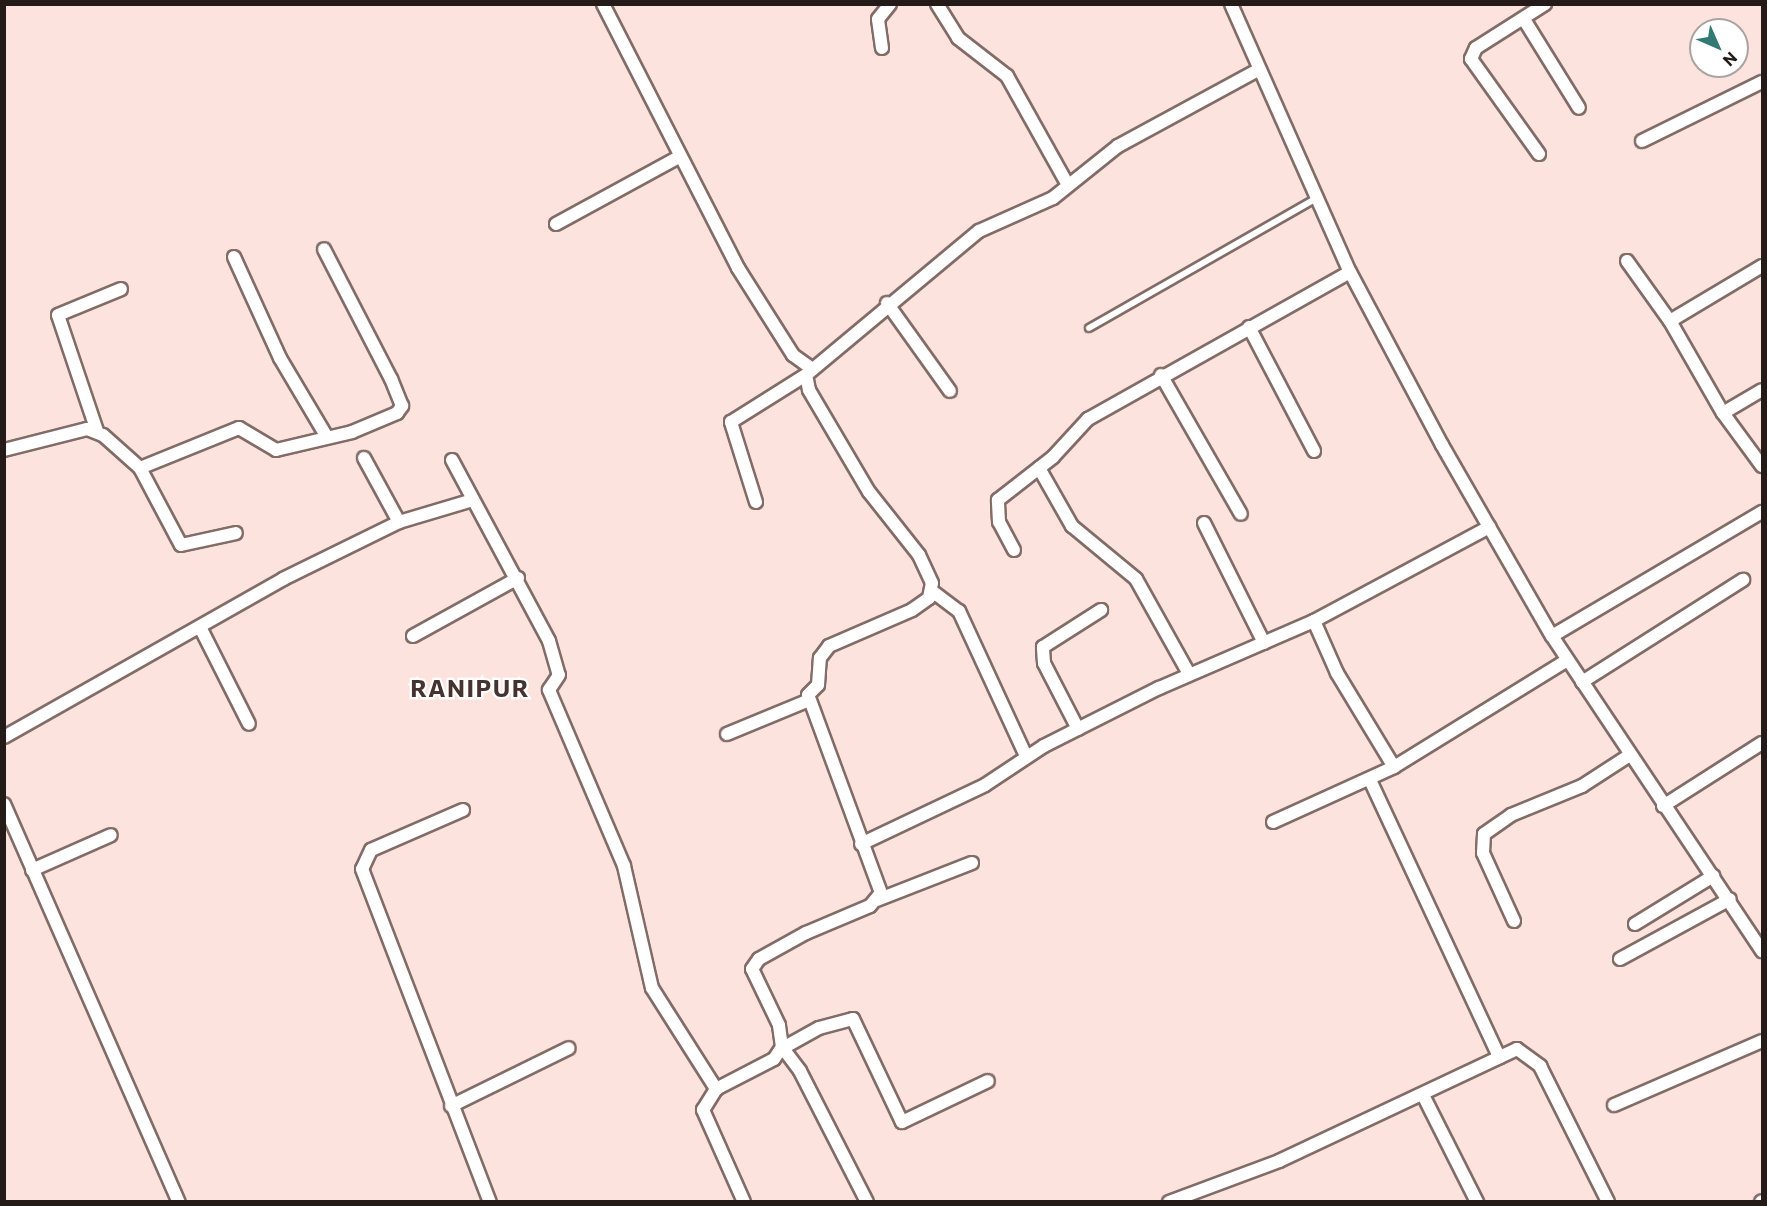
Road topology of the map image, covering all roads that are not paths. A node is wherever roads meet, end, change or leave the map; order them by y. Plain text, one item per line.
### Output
1 (603, 4) edge
2 (890, 4) edge
3 (937, 4) edge
4 (1231, 4) edge
5 (1545, 4) edge
6 (1525, 21) junction
7 (882, 48) dead end
8 (1258, 70) junction
9 (1762, 82) edge
10 (1579, 108) dead end
11 (1642, 141) dead end
12 (1539, 154) dead end
13 (679, 157) junction
14 (1068, 185) junction
15 (1317, 198) junction
16 (556, 224) dead end
17 (324, 249) dead end
18 (234, 257) dead end
19 (1627, 261) dead end
20 (1762, 266) edge
21 (1350, 272) junction
22 (121, 289) dead end
23 (887, 303) junction
24 (1670, 321) junction
25 (1250, 327) junction
26 (1089, 328) dead end
27 (809, 372) junction
28 (1161, 375) junction
29 (1762, 390) edge
30 (950, 391) dead end
31 (1723, 413) junction
32 (97, 431) junction
33 (327, 437) junction
34 (4, 450) edge
35 (1314, 451) dead end
36 (364, 458) dead end
37 (452, 460) dead end
38 (1762, 466) edge
39 (140, 468) junction
40 (1039, 468) junction
41 (473, 500) junction
42 (756, 502) dead end
43 (1762, 512) edge
44 (1241, 514) dead end
45 (399, 522) junction
46 (1204, 523) dead end
47 (1489, 527) junction
48 (236, 533) dead end
49 (1014, 550) dead end
50 (518, 578) junction
51 (1743, 580) dead end
52 (932, 591) junction
53 (1101, 610) dead end
54 (1314, 621) junction
55 (201, 628) junction
56 (413, 636) dead end
57 (1552, 636) junction
58 (1264, 643) junction
59 (1567, 660) junction
60 (1188, 674) junction
61 (1582, 682) junction
62 (807, 701) junction
63 (249, 724) dead end
64 (1078, 729) junction
65 (727, 734) dead end
66 (4, 737) edge
67 (1762, 743) edge
68 (1630, 755) junction
69 (1026, 756) junction
70 (1394, 767) junction
71 (1370, 780) junction
72 (4, 804) edge
73 (1664, 806) junction
74 (463, 810) dead end
75 (1273, 822) dead end
76 (111, 836) dead end
77 (861, 843) junction
78 (972, 863) dead end
79 (32, 870) junction
80 (1713, 876) junction
81 (1730, 899) junction
82 (877, 900) junction
83 (1514, 921) dead end
84 (1635, 924) dead end
85 (1762, 951) edge
86 (1620, 959) dead end
87 (1762, 1041) edge
88 (569, 1048) dead end
89 (782, 1048) junction
90 (1498, 1057) junction
91 (988, 1081) dead end
92 (716, 1089) junction
93 (1424, 1097) junction
94 (1614, 1105) dead end
95 (451, 1106) junction
96 (743, 1201) edge
97 (178, 1202) edge
98 (490, 1202) edge
99 (867, 1202) edge
100 (1169, 1202) edge
101 (1477, 1202) edge
102 (1608, 1202) edge

1 - 13 street
2 - 7 street
3 - 14 street
4 - 8 street
5 - 6 street
6 - 10 street
6 - 12 street
8 - 14 street
8 - 15 street
9 - 11 street
13 - 16 street
13 - 27 street
14 - 23 street
15 - 21 street
15 - 26 lane
17 - 33 street
18 - 33 street
19 - 24 street
20 - 24 street
21 - 25 street
21 - 47 street
22 - 32 street
23 - 27 street
23 - 30 street
24 - 31 street
25 - 28 street
25 - 35 street
27 - 42 street
27 - 52 street
28 - 40 street
28 - 44 street
29 - 31 street
31 - 38 street
32 - 34 street
32 - 39 street
33 - 39 street
36 - 45 street
37 - 41 street
39 - 48 street
40 - 49 street
40 - 60 street
41 - 45 street
41 - 50 street
43 - 57 street
45 - 55 street
46 - 58 street
47 - 54 street
47 - 57 street
50 - 56 street
50 - 92 street
51 - 61 street
52 - 62 street
52 - 69 street
53 - 64 street
54 - 58 street
54 - 70 street
55 - 63 street
55 - 66 street
57 - 59 street
58 - 60 street
59 - 61 street
59 - 70 street
60 - 64 street
61 - 68 street
62 - 65 street
62 - 77 street
64 - 69 street
67 - 73 street
68 - 73 street
68 - 83 street
69 - 77 street
70 - 71 street
71 - 75 street
71 - 90 street
72 - 79 street
73 - 80 street
74 - 95 street
76 - 79 street
77 - 82 street
78 - 82 street
79 - 97 street
80 - 81 street
80 - 84 street
81 - 85 street
81 - 86 street
82 - 89 street
87 - 94 street
88 - 95 street
89 - 91 street
89 - 92 street
89 - 99 street
90 - 93 street
90 - 102 street
92 - 96 street
93 - 100 street
93 - 101 street
95 - 98 street

